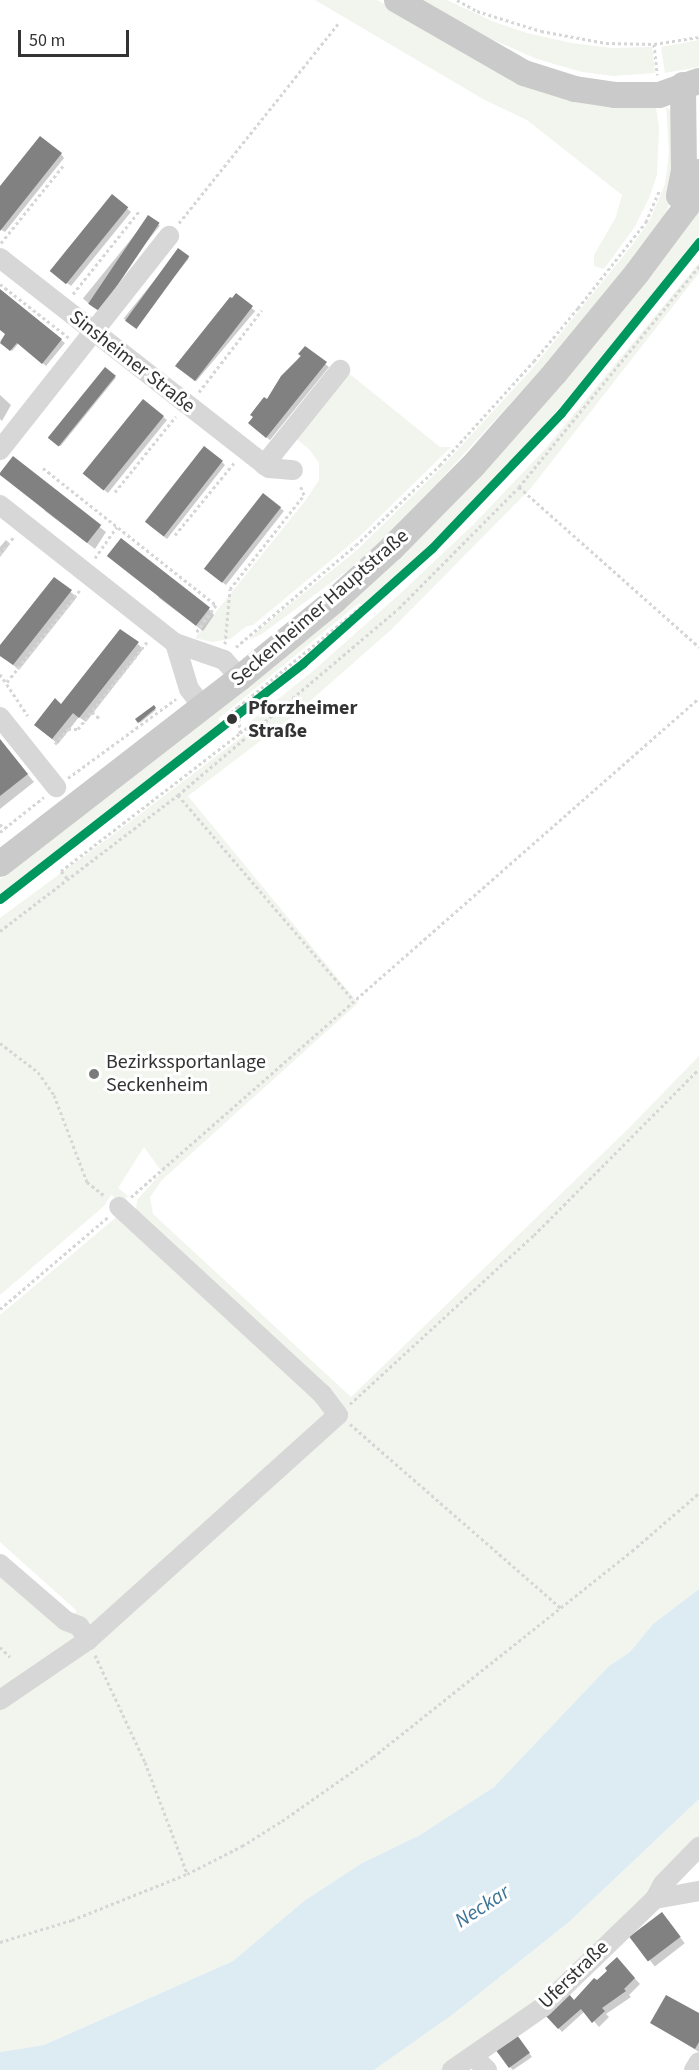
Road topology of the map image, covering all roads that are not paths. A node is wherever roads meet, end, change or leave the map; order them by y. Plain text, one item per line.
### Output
1 (397, 0) edge
2 (474, 45) junction
3 (693, 88) edge
4 (699, 172) edge
5 (670, 228) junction
6 (169, 236) road end
7 (0, 258) edge
8 (94, 332) junction
9 (340, 370) dead end
10 (0, 450) edge
11 (264, 465) junction
12 (293, 470) road end
13 (0, 506) edge
14 (181, 645) junction
15 (232, 669) junction
16 (196, 698) junction
17 (0, 717) edge
18 (56, 788) road end
19 (0, 864) edge
20 (119, 1207) road end
21 (0, 1564) edge
22 (88, 1640) junction
23 (0, 1700) edge
24 (699, 1847) edge
25 (699, 1891) edge
26 (655, 1899) junction
27 (699, 2062) edge
28 (480, 2063) edge
29 (452, 2070) edge
30 (694, 2070) edge

1 - 2 main road
2 - 3 main road
2 - 3 main road
3 - 5 main road
4 - 5 main road, Seckenheimer Hauptstraße
5 - 15 main road, Seckenheimer Hauptstraße
6 - 8 street
7 - 8 street, Sinsheimer Straße
8 - 10 street
8 - 11 street, Sinsheimer Straße
9 - 11 street
11 - 12 street, Sinsheimer Straße
13 - 14 street
14 - 15 street
14 - 16 street
15 - 16 main road, Seckenheimer Hauptstraße
16 - 19 main road, Seckenheimer Hauptstraße
17 - 18 street
20 - 22 street
21 - 22 street
22 - 23 street
24 - 26 street, Uferstraße
25 - 26 street
26 - 28 street, Uferstraße
27 - 30 street
28 - 29 street, Uferstraße

